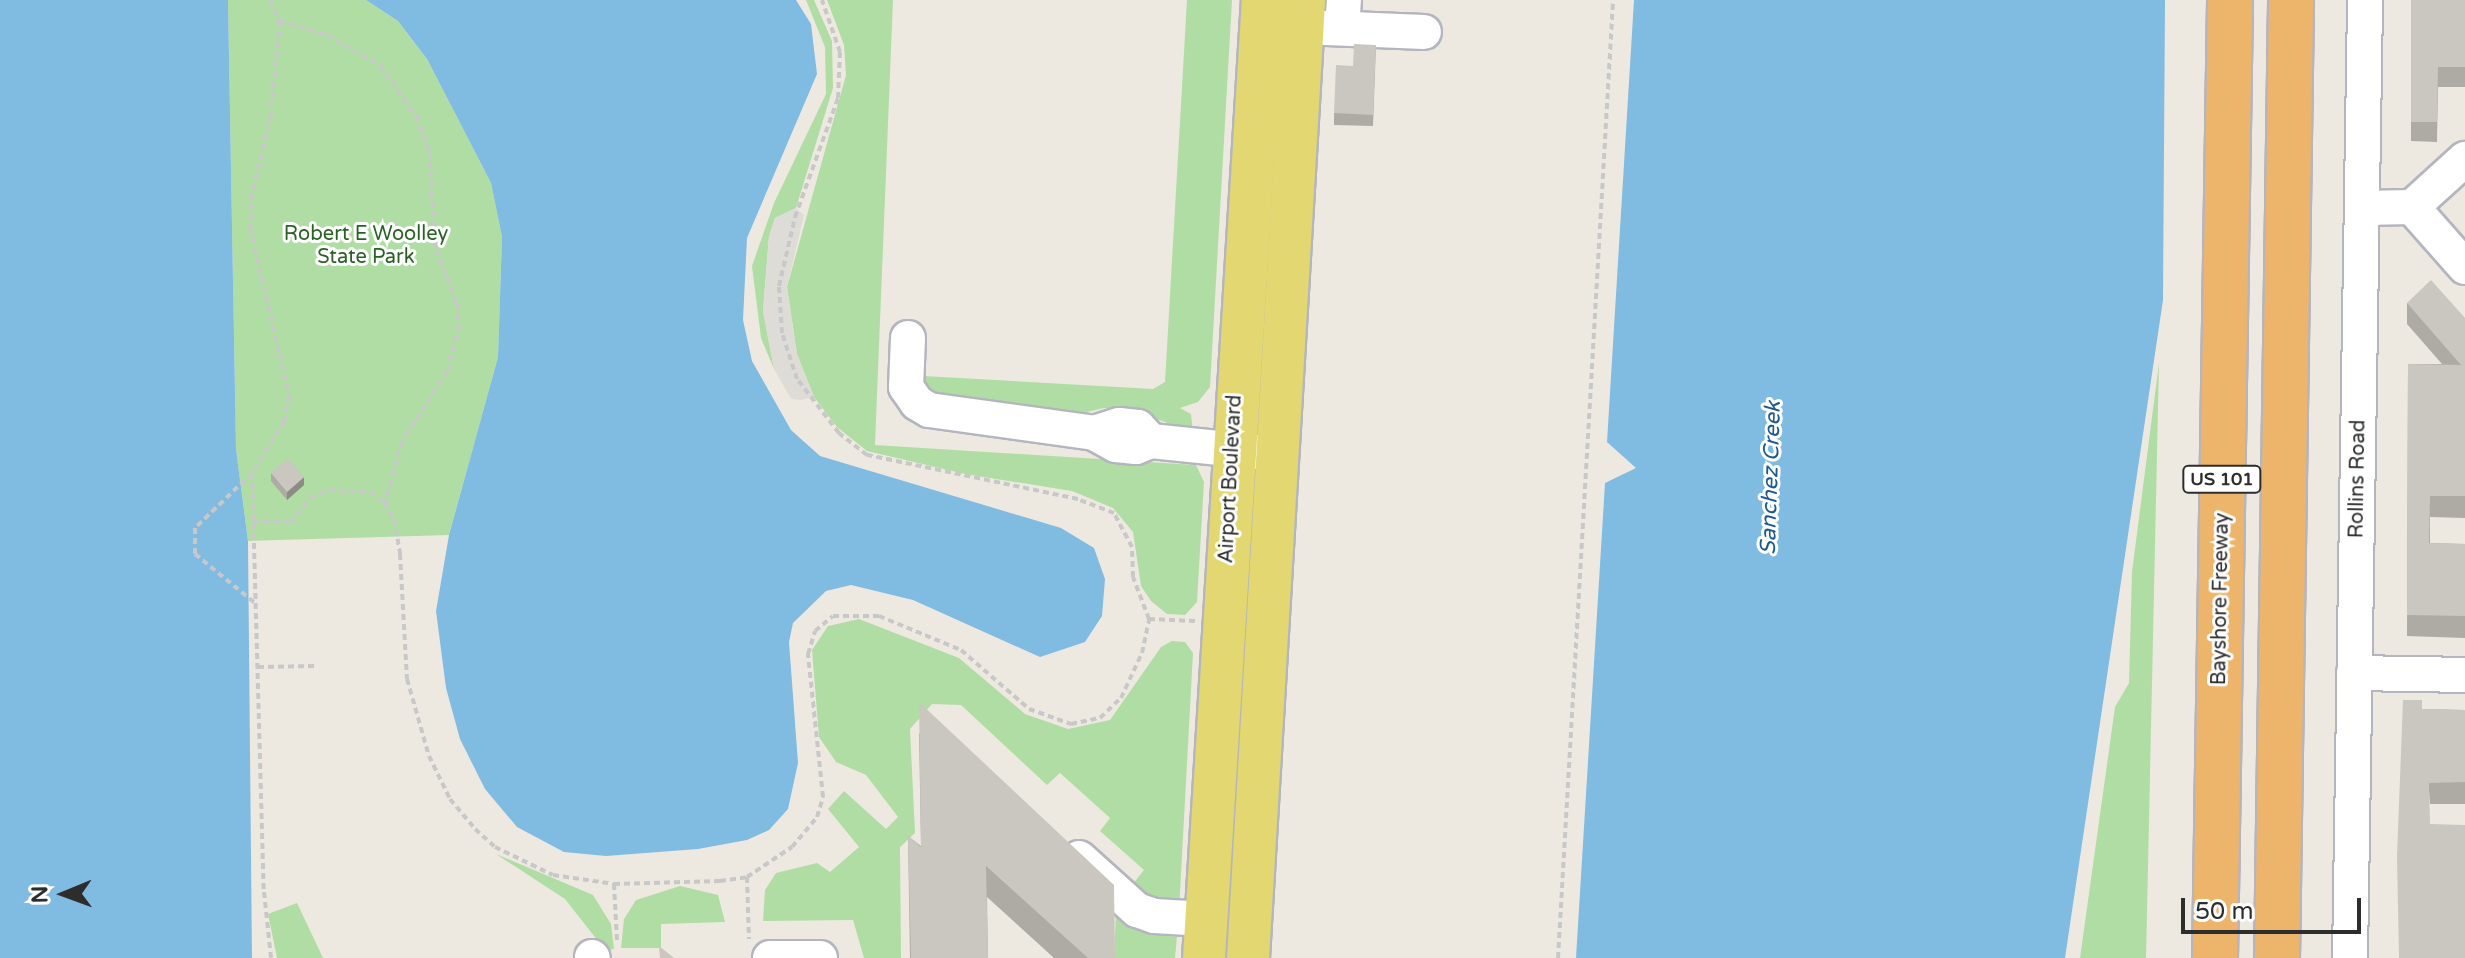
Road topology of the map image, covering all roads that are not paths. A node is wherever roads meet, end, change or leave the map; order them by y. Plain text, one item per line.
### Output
1 (2230, 0) edge
2 (2291, 0) edge
3 (2365, 0) edge
4 (1262, 13) edge
5 (1323, 14) edge
6 (1424, 32) dead end
7 (2465, 159) edge
8 (2412, 207) junction
9 (2362, 208) junction
10 (1249, 209) junction
11 (1292, 214) junction
12 (2465, 267) edge
13 (908, 338) dead end
14 (1232, 450) junction
15 (1274, 453) junction
16 (1225, 583) junction
17 (1270, 588) junction
18 (2354, 673) junction
19 (2465, 675) edge
20 (1055, 836) edge
21 (1205, 938) edge
22 (1249, 941) edge
23 (770, 958) edge
24 (820, 958) edge
25 (2215, 958) edge
26 (2277, 958) edge
27 (2350, 958) edge

1 - 25 highway, Bayshore Freeway / US 101
2 - 26 highway, US 101
3 - 9 street, Rollins Road
4 - 5 main road
4 - 10 main road, Airport Boulevard
5 - 6 street
5 - 11 main road, Airport Boulevard
7 - 8 street
8 - 9 street
8 - 12 street
9 - 18 street, Rollins Road
10 - 11 main road
10 - 14 main road, Airport Boulevard
11 - 15 main road, Airport Boulevard
13 - 14 street
14 - 15 street
14 - 16 main road, Airport Boulevard
15 - 17 main road, Airport Boulevard
16 - 17 main road
16 - 21 main road, Airport Boulevard
17 - 22 main road, Airport Boulevard
18 - 19 street
18 - 27 street, Rollins Road
20 - 21 street
21 - 22 main road
23 - 24 street

